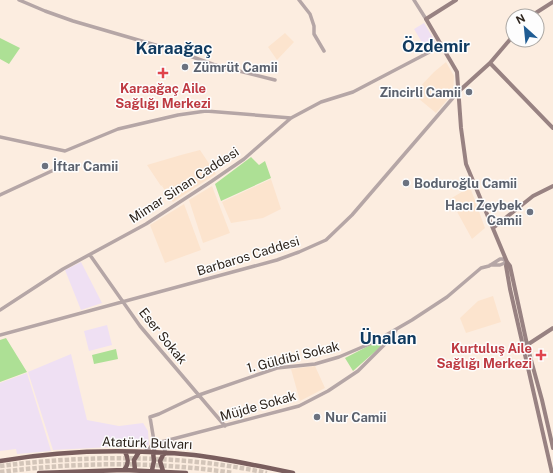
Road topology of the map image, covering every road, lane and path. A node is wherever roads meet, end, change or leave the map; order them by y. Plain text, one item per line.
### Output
1 (19, 0) edge
2 (299, 0) edge
3 (414, 0) edge
4 (456, 0) edge
5 (553, 2) edge
6 (543, 8) edge
7 (426, 19) junction
8 (505, 45) edge
9 (441, 46) junction
10 (324, 51) dead end
11 (490, 63) junction
12 (275, 80) dead end
13 (458, 92) junction
14 (291, 118) junction
15 (553, 128) edge
16 (0, 137) edge
17 (56, 169) dead end
18 (553, 186) edge
19 (0, 195) edge
20 (493, 228) junction
21 (90, 255) junction
22 (507, 262) junction
23 (123, 301) junction
24 (0, 310) edge
25 (553, 328) edge
26 (396, 330) junction
27 (0, 335) edge
28 (527, 345) junction
29 (198, 395) junction
30 (225, 426) junction
31 (154, 441) junction
32 (165, 441) junction
33 (553, 448) edge
34 (125, 452) junction
35 (141, 452) junction
36 (153, 452) junction
37 (166, 453) junction
38 (0, 461) edge
39 (124, 470) junction
40 (139, 471) edge
41 (162, 471) junction
42 (153, 472) edge
43 (170, 472) edge
44 (39, 473) edge
45 (186, 473) edge
46 (293, 473) edge
47 (552, 473) edge

1 - 12 street
2 - 10 street
3 - 7 street
4 - 7 main road
5 - 6 main road
7 - 9 main road
8 - 11 main road, Barbaros Caddesi
9 - 13 main road
9 - 14 street, Mimar Sinan Caddesi
11 - 13 main road, Barbaros Caddesi
11 - 15 main road
13 - 20 main road
13 - 23 street, Barbaros Caddesi
14 - 16 street
14 - 21 street, Mimar Sinan Caddesi
17 - 19 street
18 - 20 main road
20 - 22 main road
21 - 23 street, Eser Sokak
21 - 24 street, Mimar Sinan Caddesi
22 - 26 street, Müjde Sokak
22 - 28 main road
22 - 47 main road
23 - 27 street, Barbaros Caddesi
23 - 29 street, Eser Sokak
25 - 28 main road
26 - 29 street, 1. Güldibi Sokak
26 - 30 street, Müjde Sokak
28 - 33 main road
29 - 30 street, Eser Sokak
29 - 31 street, 1. Güldibi Sokak
30 - 32 street, Müjde Sokak
31 - 32 street, Müjde Sokak
31 - 35 street
32 - 36 street
32 - 37 street
34 - 35 highway, Atatürk Bulvarı
34 - 38 highway, Atatürk Bulvarı
34 - 39 highway
35 - 36 highway, Atatürk Bulvarı
35 - 40 highway
36 - 37 highway, Atatürk Bulvarı
36 - 42 highway
37 - 41 highway
37 - 46 highway, Atatürk Bulvarı
39 - 40 highway, Atatürk Bulvarı
39 - 44 highway, Atatürk Bulvarı
40 - 42 highway, Atatürk Bulvarı
41 - 42 highway, Atatürk Bulvarı
41 - 43 highway, Atatürk Bulvarı
43 - 45 highway, Atatürk Bulvarı

